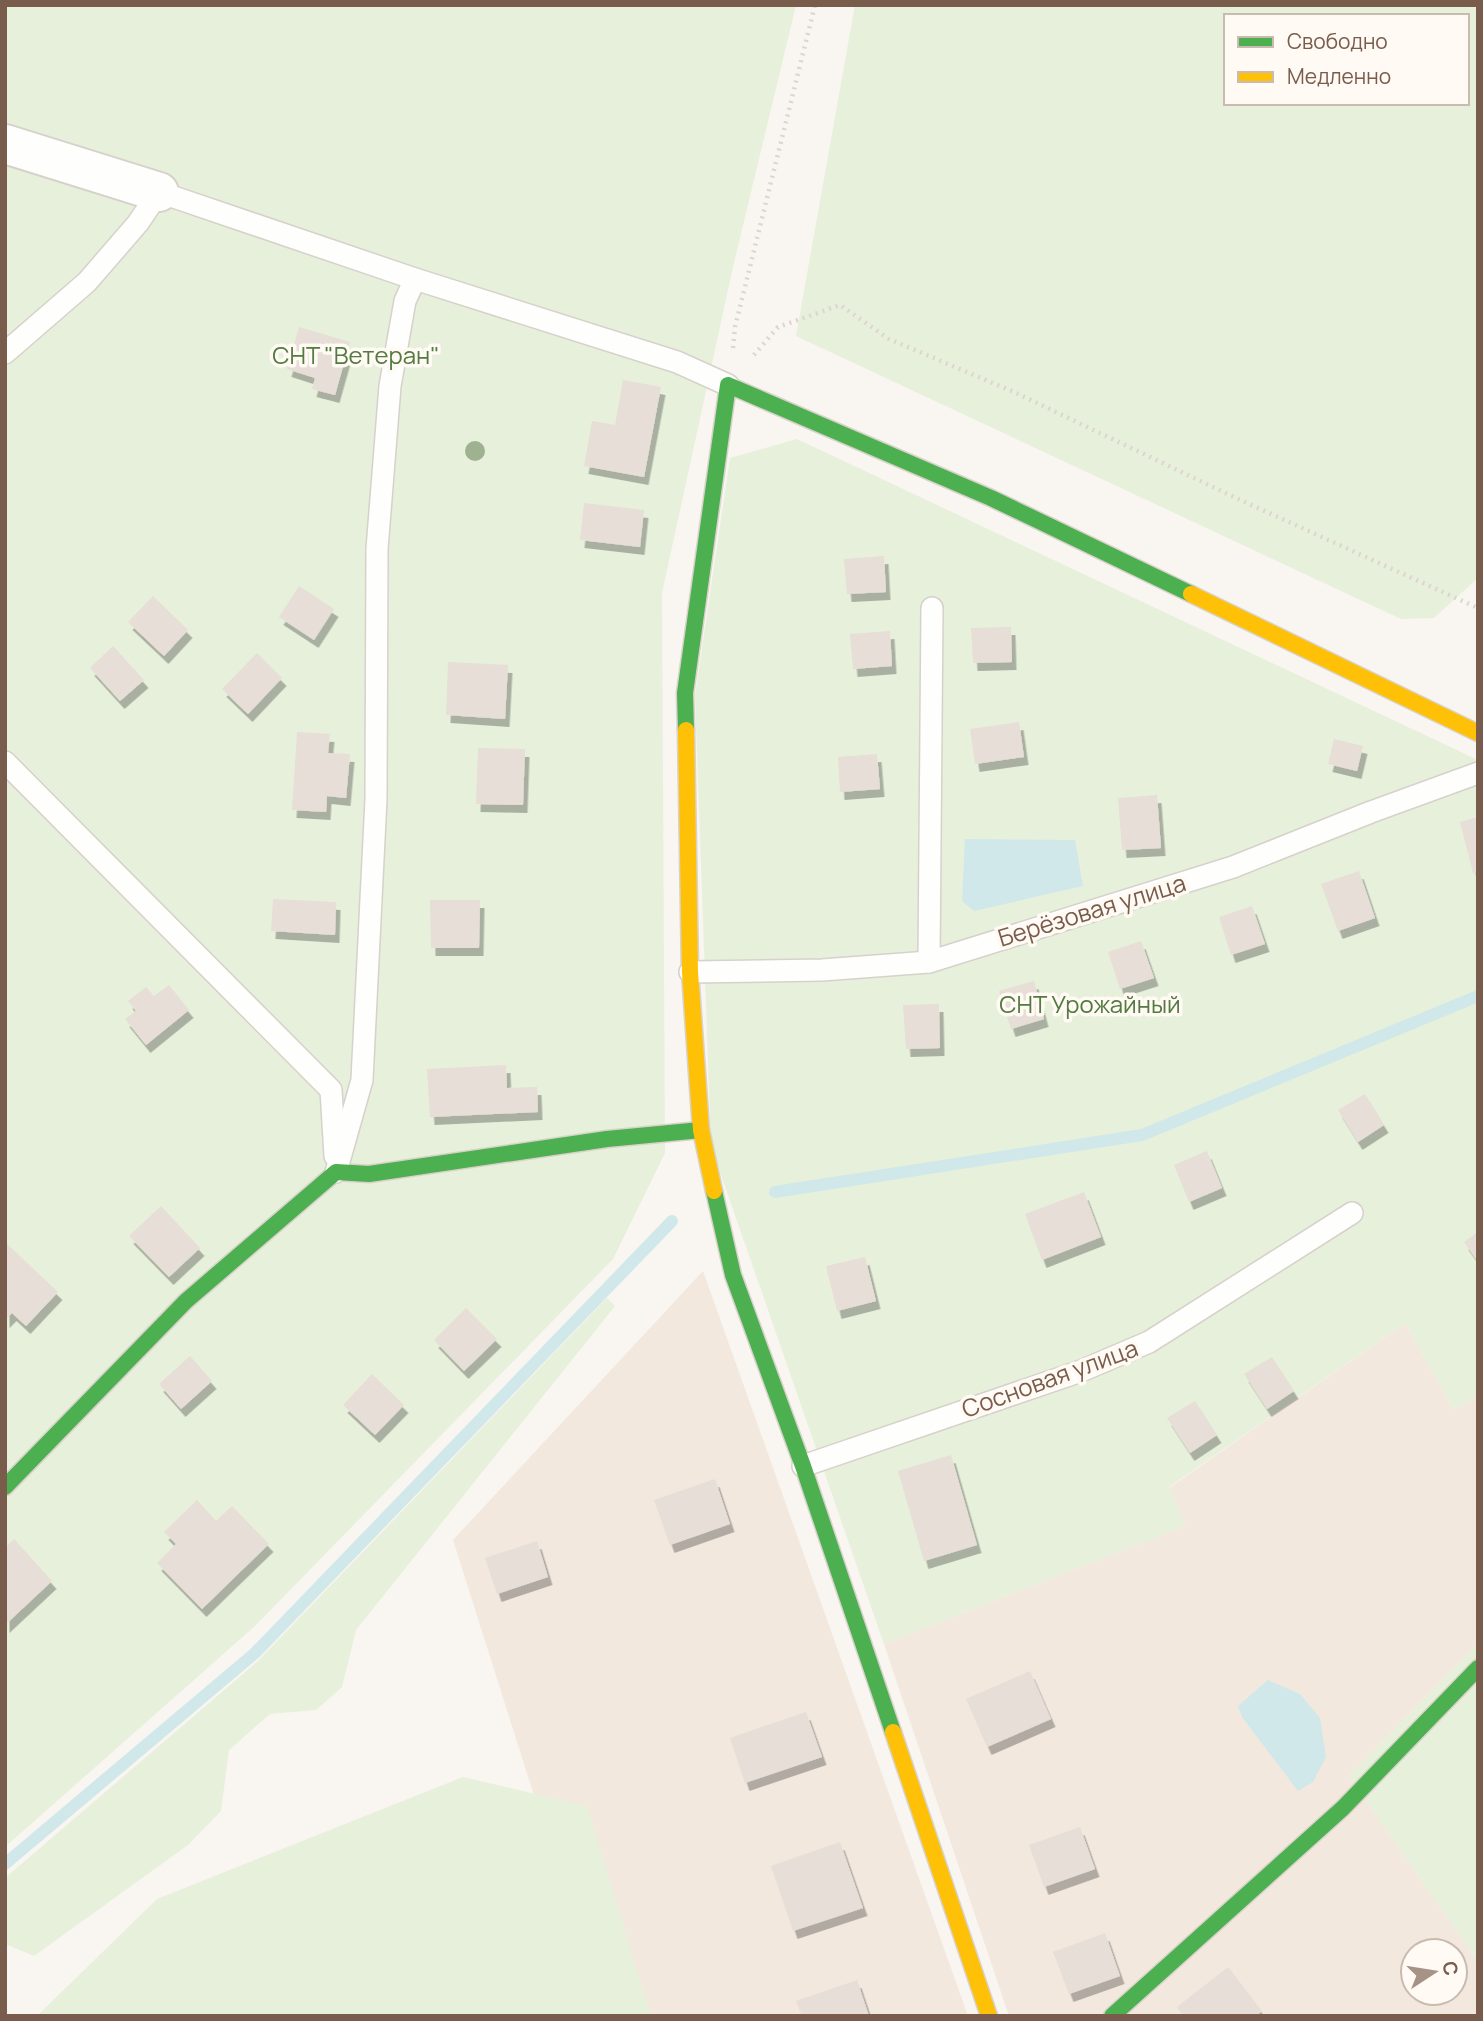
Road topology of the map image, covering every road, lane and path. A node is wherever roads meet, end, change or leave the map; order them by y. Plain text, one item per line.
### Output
1 (815, 5) edge
2 (5, 144) edge
3 (159, 192) junction
4 (415, 279) junction
5 (5, 354) edge
6 (728, 385) junction
7 (932, 608) dead end
8 (1478, 608) edge
9 (1478, 733) edge
10 (5, 762) edge
11 (1478, 773) edge
12 (929, 962) junction
13 (690, 972) junction
14 (701, 1130) junction
15 (336, 1172) junction
16 (1352, 1213) dead end
17 (803, 1466) junction
18 (5, 1487) edge
19 (1478, 1668) edge
20 (989, 2016) edge
21 (1112, 2016) edge

1 - 6 path
2 - 3 street
3 - 4 lane
3 - 5 lane
4 - 6 lane
4 - 15 lane
6 - 8 path
6 - 9 street
6 - 13 street
7 - 12 lane
10 - 15 lane
11 - 12 lane, Берёзовая улица
12 - 13 lane, Берёзовая улица
13 - 14 street
14 - 15 street
14 - 17 street
15 - 18 street
16 - 17 lane, Сосновая улица
17 - 20 street
19 - 21 street

